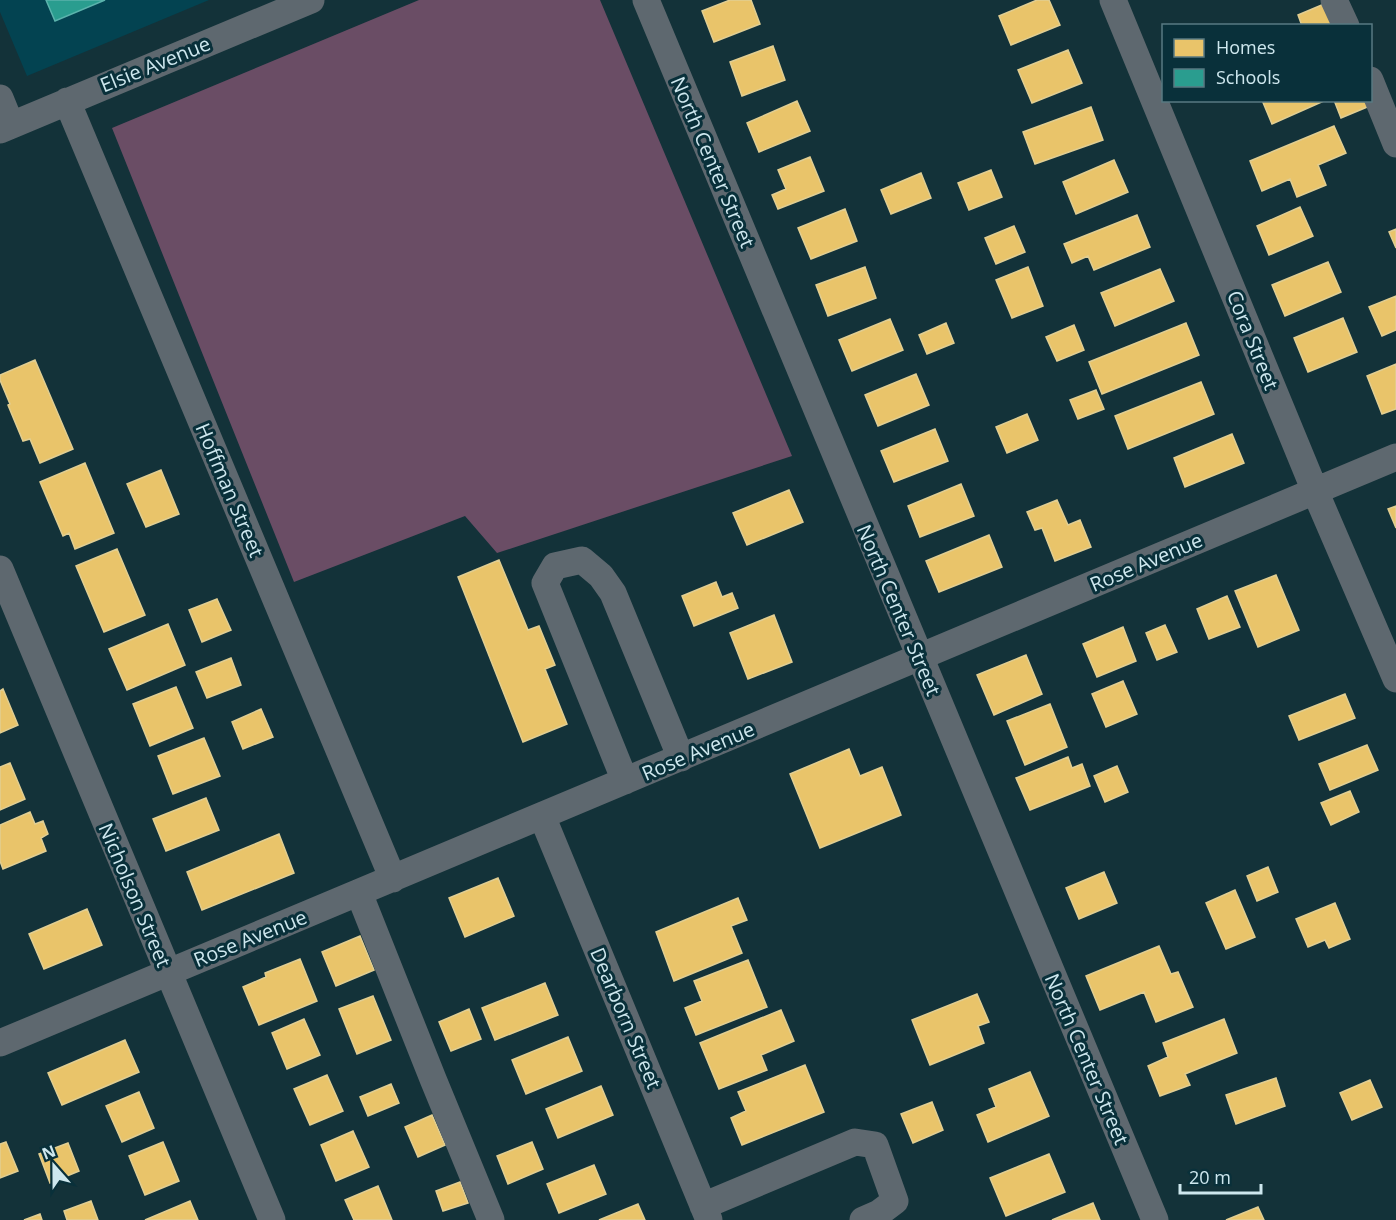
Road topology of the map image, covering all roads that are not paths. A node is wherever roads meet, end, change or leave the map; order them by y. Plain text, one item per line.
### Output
1 (311, 0) edge
2 (646, 0) edge
3 (1113, 0) edge
4 (1334, 0) edge
5 (1345, 24) edge
6 (1372, 83) edge
7 (0, 98) edge
8 (67, 101) junction
9 (6, 127) edge
10 (1396, 144) edge
11 (1396, 457) edge
12 (1315, 491) junction
13 (0, 569) edge
14 (919, 658) junction
15 (1396, 679) edge
16 (681, 758) junction
17 (625, 781) junction
18 (542, 816) junction
19 (393, 879) junction
20 (359, 893) junction
21 (167, 971) junction
22 (0, 1043) edge
23 (706, 1213) edge
24 (272, 1220) edge
25 (491, 1220) edge
26 (863, 1220) edge
27 (1155, 1220) edge

1 - 8 street, Elsie Avenue
2 - 14 street, North Center Street
3 - 12 street, Cora Street
4 - 5 street
6 - 10 street
7 - 9 street
8 - 9 street, Elsie Avenue
8 - 19 street, Hoffman Street
11 - 12 street, Rose Avenue
12 - 14 street, Rose Avenue
12 - 15 street, Cora Street
13 - 21 street, Nicholson Street
14 - 16 street, Rose Avenue
14 - 27 street, North Center Street
16 - 17 street, Rose Avenue
16 - 17 street
17 - 18 street, Rose Avenue
18 - 19 street, Rose Avenue
18 - 23 street, Dearborn Street
19 - 20 street, Rose Avenue
20 - 21 street, Rose Avenue
20 - 25 street
21 - 22 street, Rose Avenue
21 - 24 street, Nicholson Street
23 - 26 street

